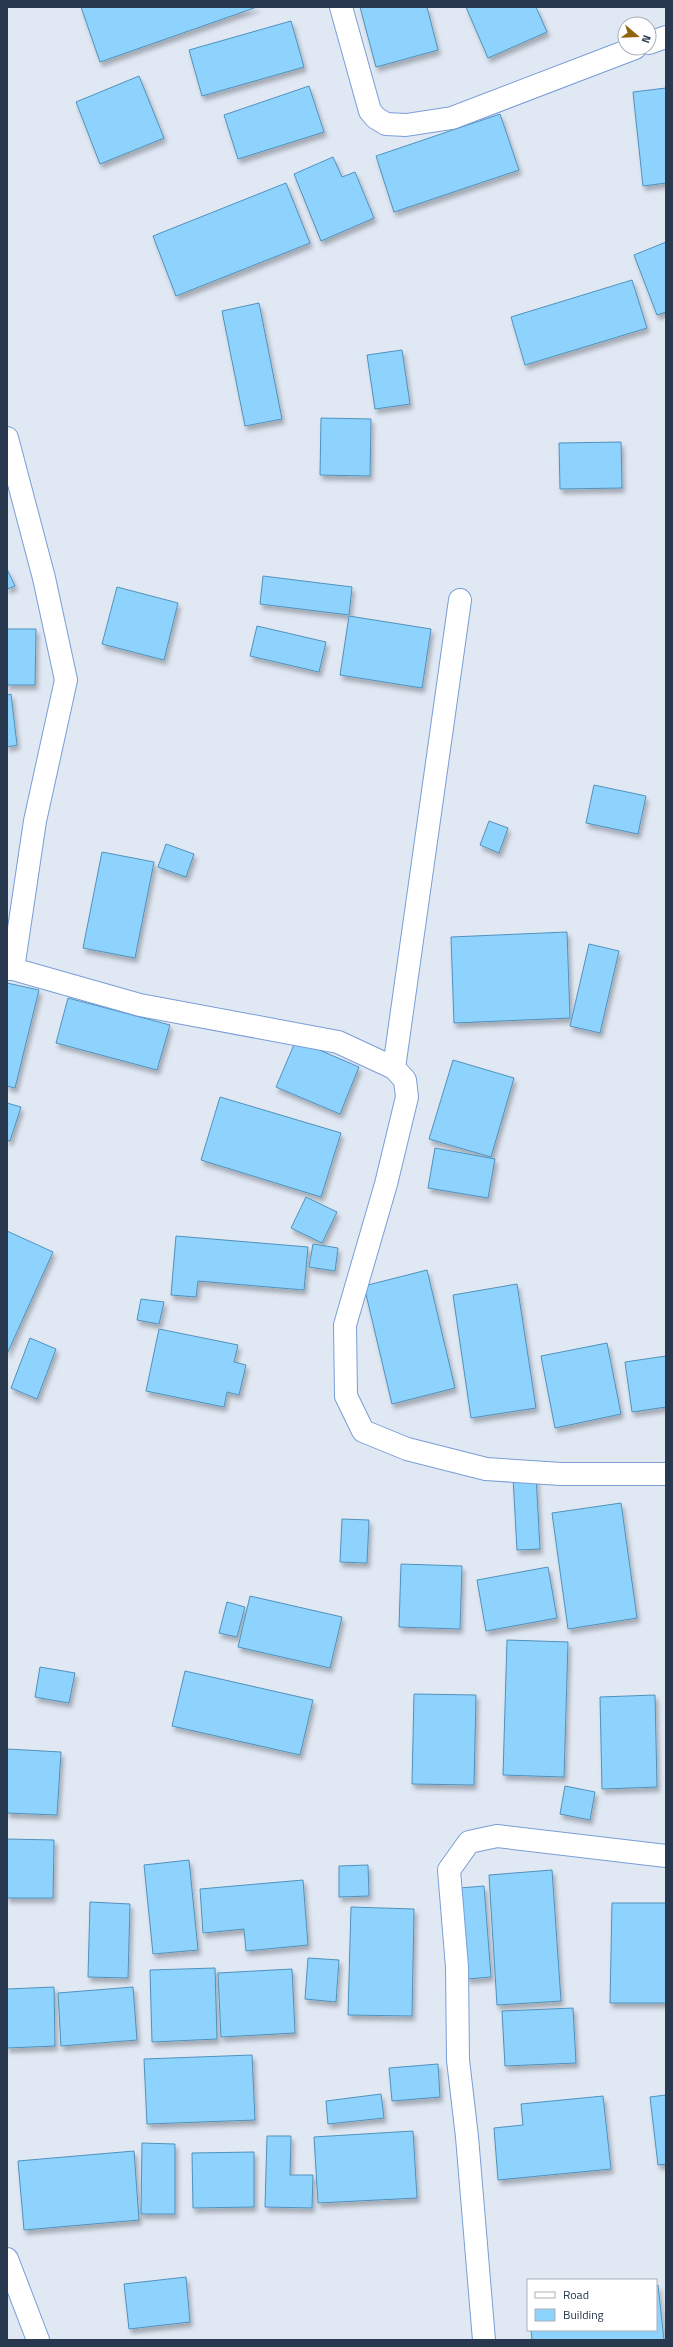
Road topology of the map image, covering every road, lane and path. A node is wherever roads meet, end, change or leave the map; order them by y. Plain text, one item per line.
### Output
1 (341, 7) edge
2 (617, 55) edge
3 (7, 438) edge
4 (460, 600) dead end
5 (10, 969) edge
6 (394, 1068) junction
7 (666, 1474) edge
8 (666, 1856) edge
9 (7, 2259) edge
10 (38, 2340) edge
11 (484, 2340) edge

1 - 2 street
3 - 5 street
4 - 6 street
5 - 6 street
6 - 7 street
8 - 11 street
9 - 10 street

